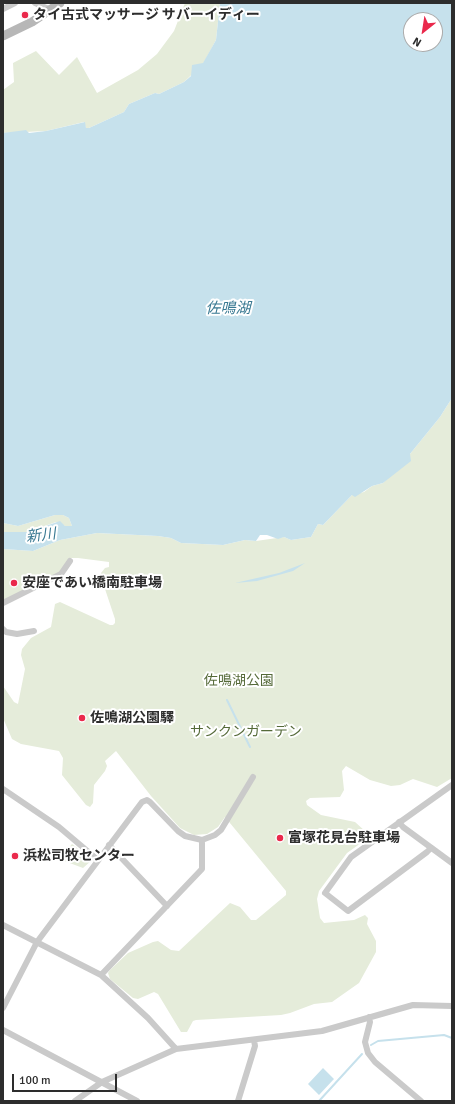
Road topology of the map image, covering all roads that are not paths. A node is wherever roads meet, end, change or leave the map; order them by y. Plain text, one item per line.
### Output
1 (15, 3) edge
2 (35, 3) edge
3 (60, 3) edge
4 (3, 9) edge
5 (51, 10) junction
6 (3, 36) edge
7 (70, 561) dead end
8 (3, 603) edge
9 (3, 629) edge
10 (34, 631) dead end
11 (253, 777) dead end
12 (451, 787) edge
13 (3, 789) edge
14 (399, 822) junction
15 (202, 840) junction
16 (109, 845) junction
17 (431, 848) junction
18 (98, 860) junction
19 (452, 863) edge
20 (167, 906) junction
21 (3, 925) edge
22 (37, 942) junction
23 (101, 975) junction
24 (452, 1006) edge
25 (3, 1008) edge
26 (369, 1017) junction
27 (3, 1030) edge
28 (254, 1040) junction
29 (176, 1049) junction
30 (102, 1082) junction
31 (75, 1101) edge
32 (137, 1101) edge
33 (238, 1101) edge
34 (421, 1101) edge

1 - 4 street
2 - 5 street
3 - 5 street
5 - 6 street
7 - 8 street
9 - 10 street
11 - 15 street
12 - 14 street
13 - 18 street
14 - 17 street
14 - 17 street
15 - 16 street
15 - 20 street
16 - 18 street
16 - 20 street
17 - 19 street
18 - 22 street
20 - 23 street
21 - 22 street
22 - 23 street
22 - 25 street
23 - 29 street
24 - 26 street
26 - 28 street
26 - 34 street
27 - 30 street
28 - 29 street
28 - 33 street
29 - 30 street
30 - 31 street
30 - 32 street

